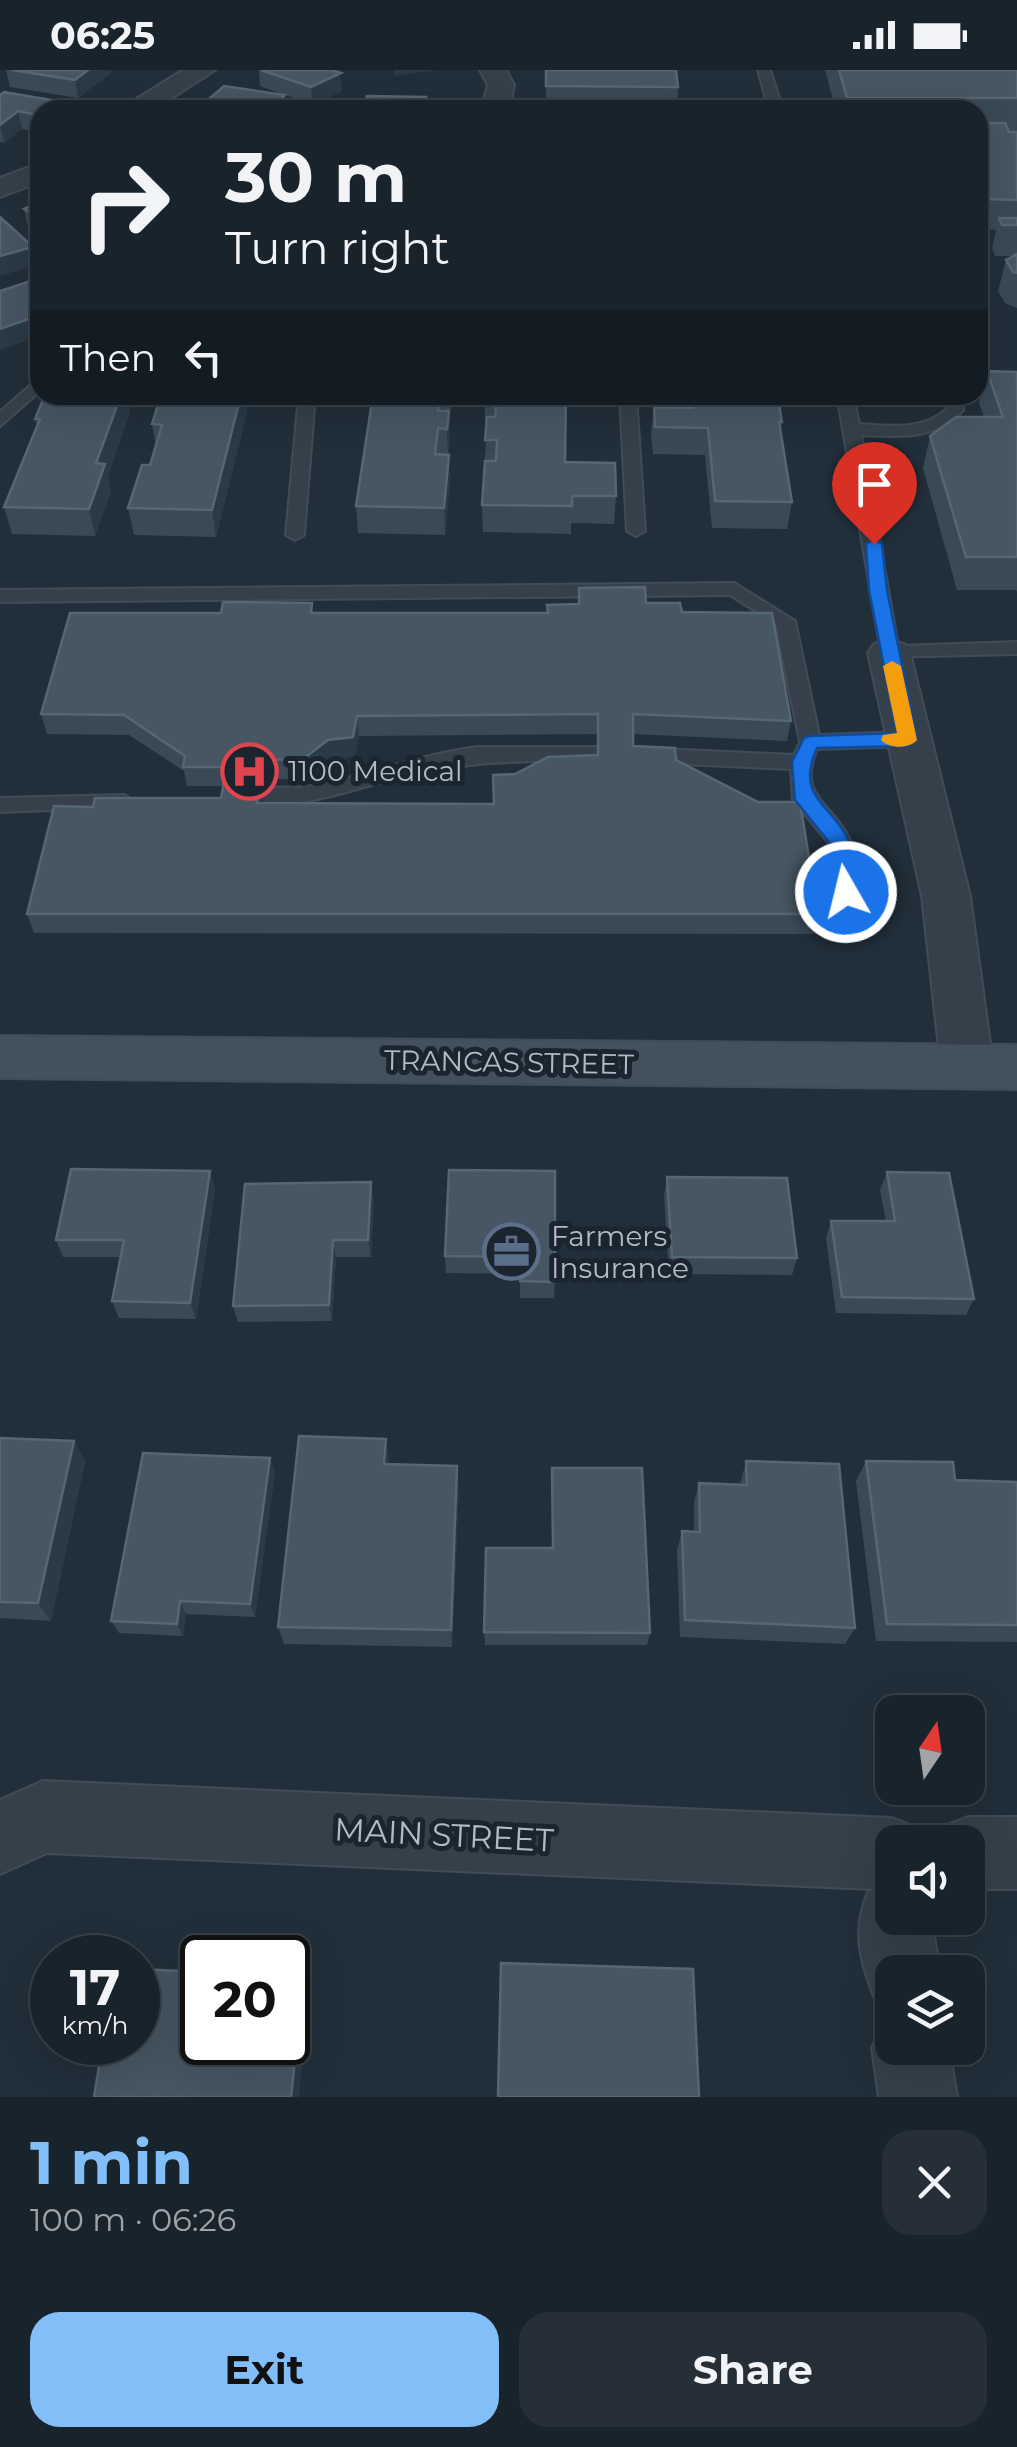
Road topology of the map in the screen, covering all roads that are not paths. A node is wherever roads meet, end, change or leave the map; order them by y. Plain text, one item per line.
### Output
1 (493, 70) edge
2 (764, 70) edge
3 (187, 72) edge
4 (147, 100) edge
5 (498, 100) edge
6 (773, 100) edge
7 (30, 176) edge
8 (0, 188) edge
9 (30, 392) edge
10 (306, 405) edge
11 (629, 405) edge
12 (846, 405) edge
13 (955, 405) edge
14 (0, 420) edge
15 (851, 429) junction
16 (636, 531) dead end
17 (295, 534) dead end
18 (0, 596) edge
19 (1017, 648) edge
20 (890, 653) junction
21 (908, 740) junction
22 (806, 752) junction
23 (600, 754) edge
24 (631, 754) edge
25 (256, 797) edge
26 (151, 801) edge
27 (0, 806) edge
28 (846, 892) dead end
29 (0, 1057) edge
30 (992, 1067) edge
31 (0, 1838) edge
32 (1017, 1852) edge
33 (985, 1853) edge
34 (875, 1881) edge
35 (913, 2065) edge
36 (918, 2097) edge

1 - 5 street
2 - 6 lane
3 - 4 street
7 - 8 street
9 - 14 lane
10 - 17 lane
11 - 16 lane
12 - 15 lane
13 - 15 lane
15 - 20 lane
18 - 22 lane
19 - 20 lane
20 - 21 street
21 - 22 lane
21 - 30 street
22 - 24 lane
22 - 28 lane
23 - 25 lane
26 - 27 lane
29 - 30 main road, TRANCAS STREET
31 - 34 street, MAIN STREET
32 - 33 street
35 - 36 street

